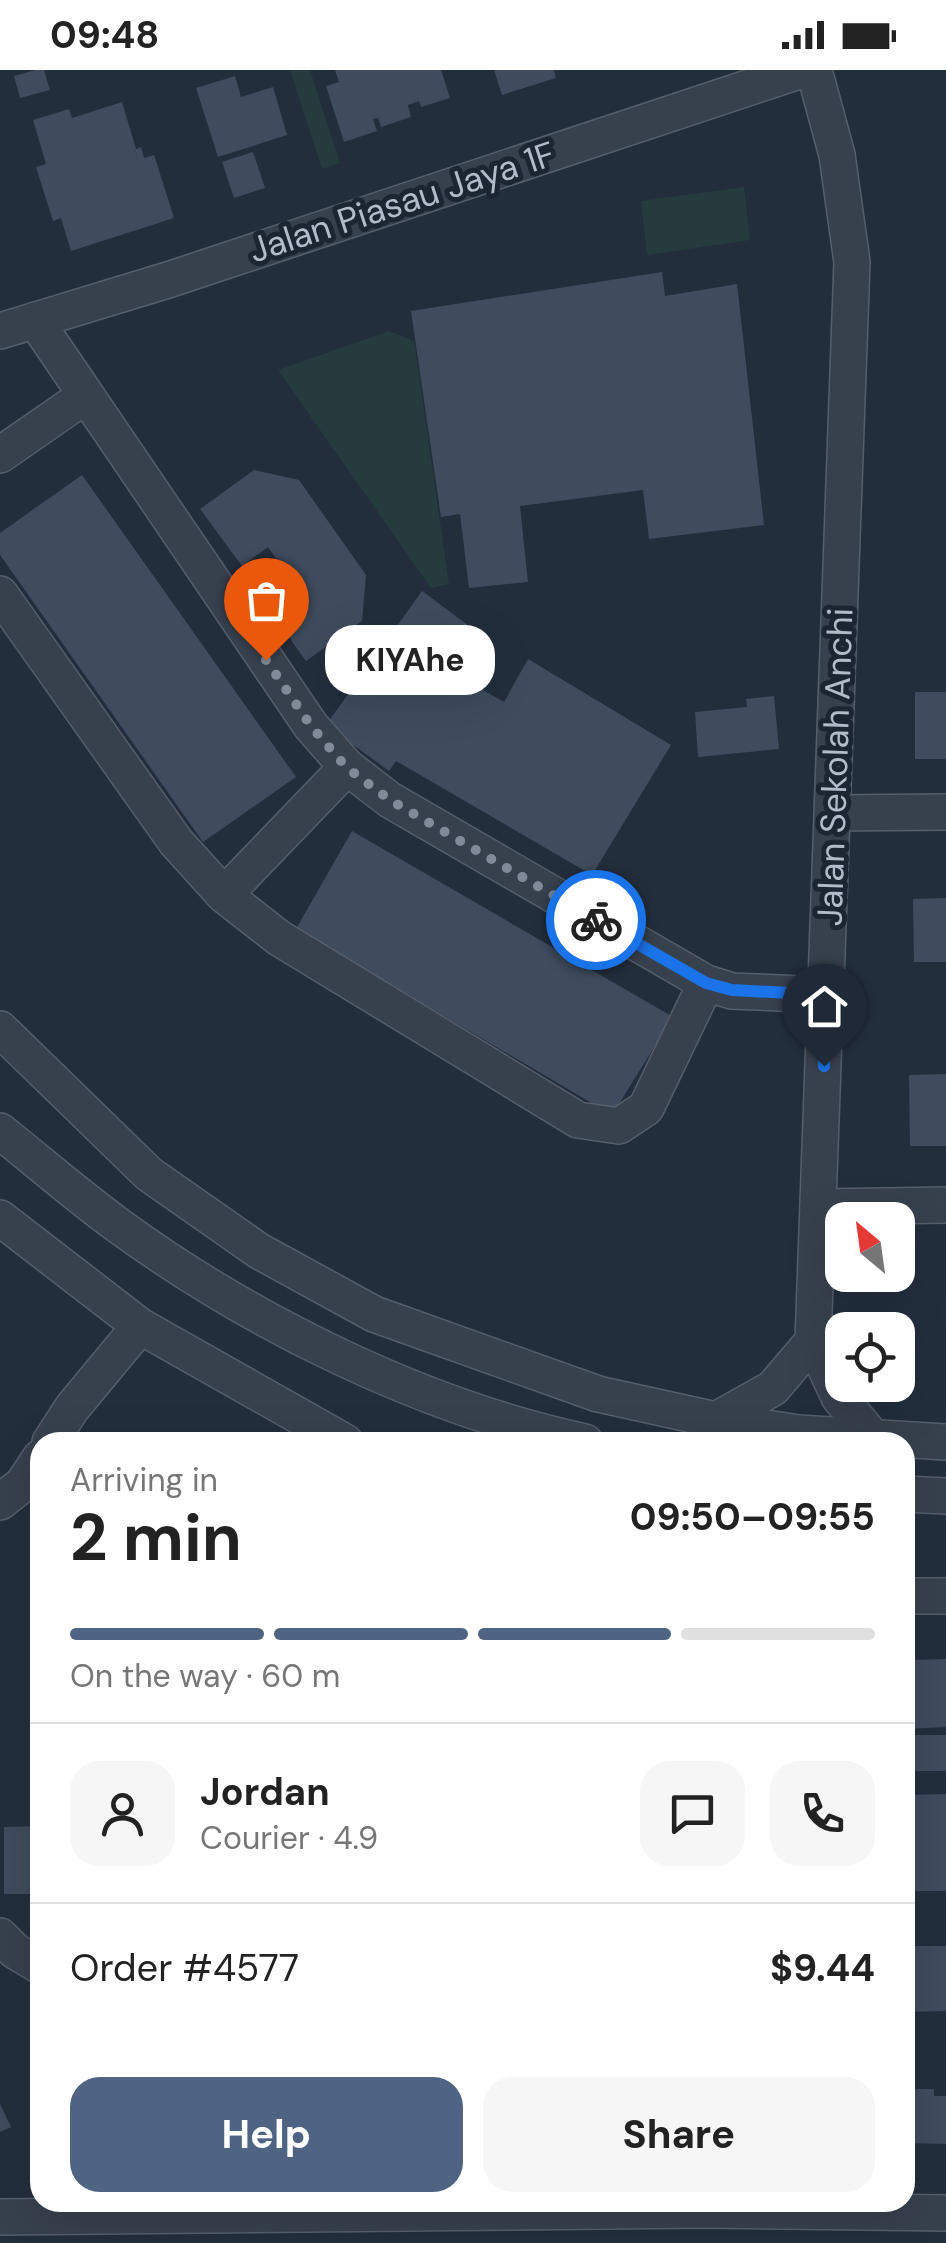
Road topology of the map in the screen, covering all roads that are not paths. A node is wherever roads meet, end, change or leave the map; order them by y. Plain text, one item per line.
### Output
1 (802, 70) edge
2 (814, 70) edge
3 (35, 320) junction
4 (0, 331) edge
5 (84, 396) junction
6 (0, 455) edge
7 (0, 594) edge
8 (346, 767) junction
9 (946, 812) edge
10 (833, 813) junction
11 (224, 894) junction
12 (706, 983) junction
13 (827, 995) junction
14 (0, 1029) edge
15 (0, 1131) edge
16 (946, 1205) edge
17 (819, 1207) junction
18 (0, 1218) edge
19 (140, 1326) junction
20 (813, 1340) junction
21 (716, 1420) junction
22 (56, 1432) edge
23 (326, 1432) edge
24 (523, 1432) edge
25 (816, 1432) edge
26 (868, 1432) edge
27 (915, 1441) edge
28 (946, 1442) edge
29 (30, 1473) edge
30 (915, 1494) edge
31 (946, 1496) edge
32 (0, 1502) edge
33 (915, 1596) edge
34 (946, 1596) edge
35 (0, 1936) edge
36 (30, 1960) edge
37 (915, 2211) edge
38 (98, 2212) edge
39 (172, 2212) edge
40 (596, 2212) edge
41 (946, 2212) edge
42 (0, 2217) edge
43 (266, 2230) edge

1 - 3 street, Jalan Piasau Jaya 1F
2 - 10 street, Jalan Sekolah Anchi
3 - 4 street, Jalan Piasau Jaya 1F
3 - 5 street
5 - 6 street
5 - 8 street
7 - 11 street
8 - 11 street
8 - 12 street
9 - 10 street
10 - 13 street, Jalan Sekolah Anchi
11 - 12 street
12 - 13 street
13 - 17 street, Jalan Sekolah Anchi
14 - 21 street
15 - 24 street
16 - 17 street
17 - 20 street, Jalan Sekolah Anchi
18 - 19 street
19 - 22 street
19 - 23 street
20 - 21 street
20 - 26 street
21 - 25 street
27 - 28 street
29 - 32 street
30 - 31 street
33 - 34 street
35 - 36 street
37 - 41 street
38 - 42 street
39 - 43 street
40 - 43 street

